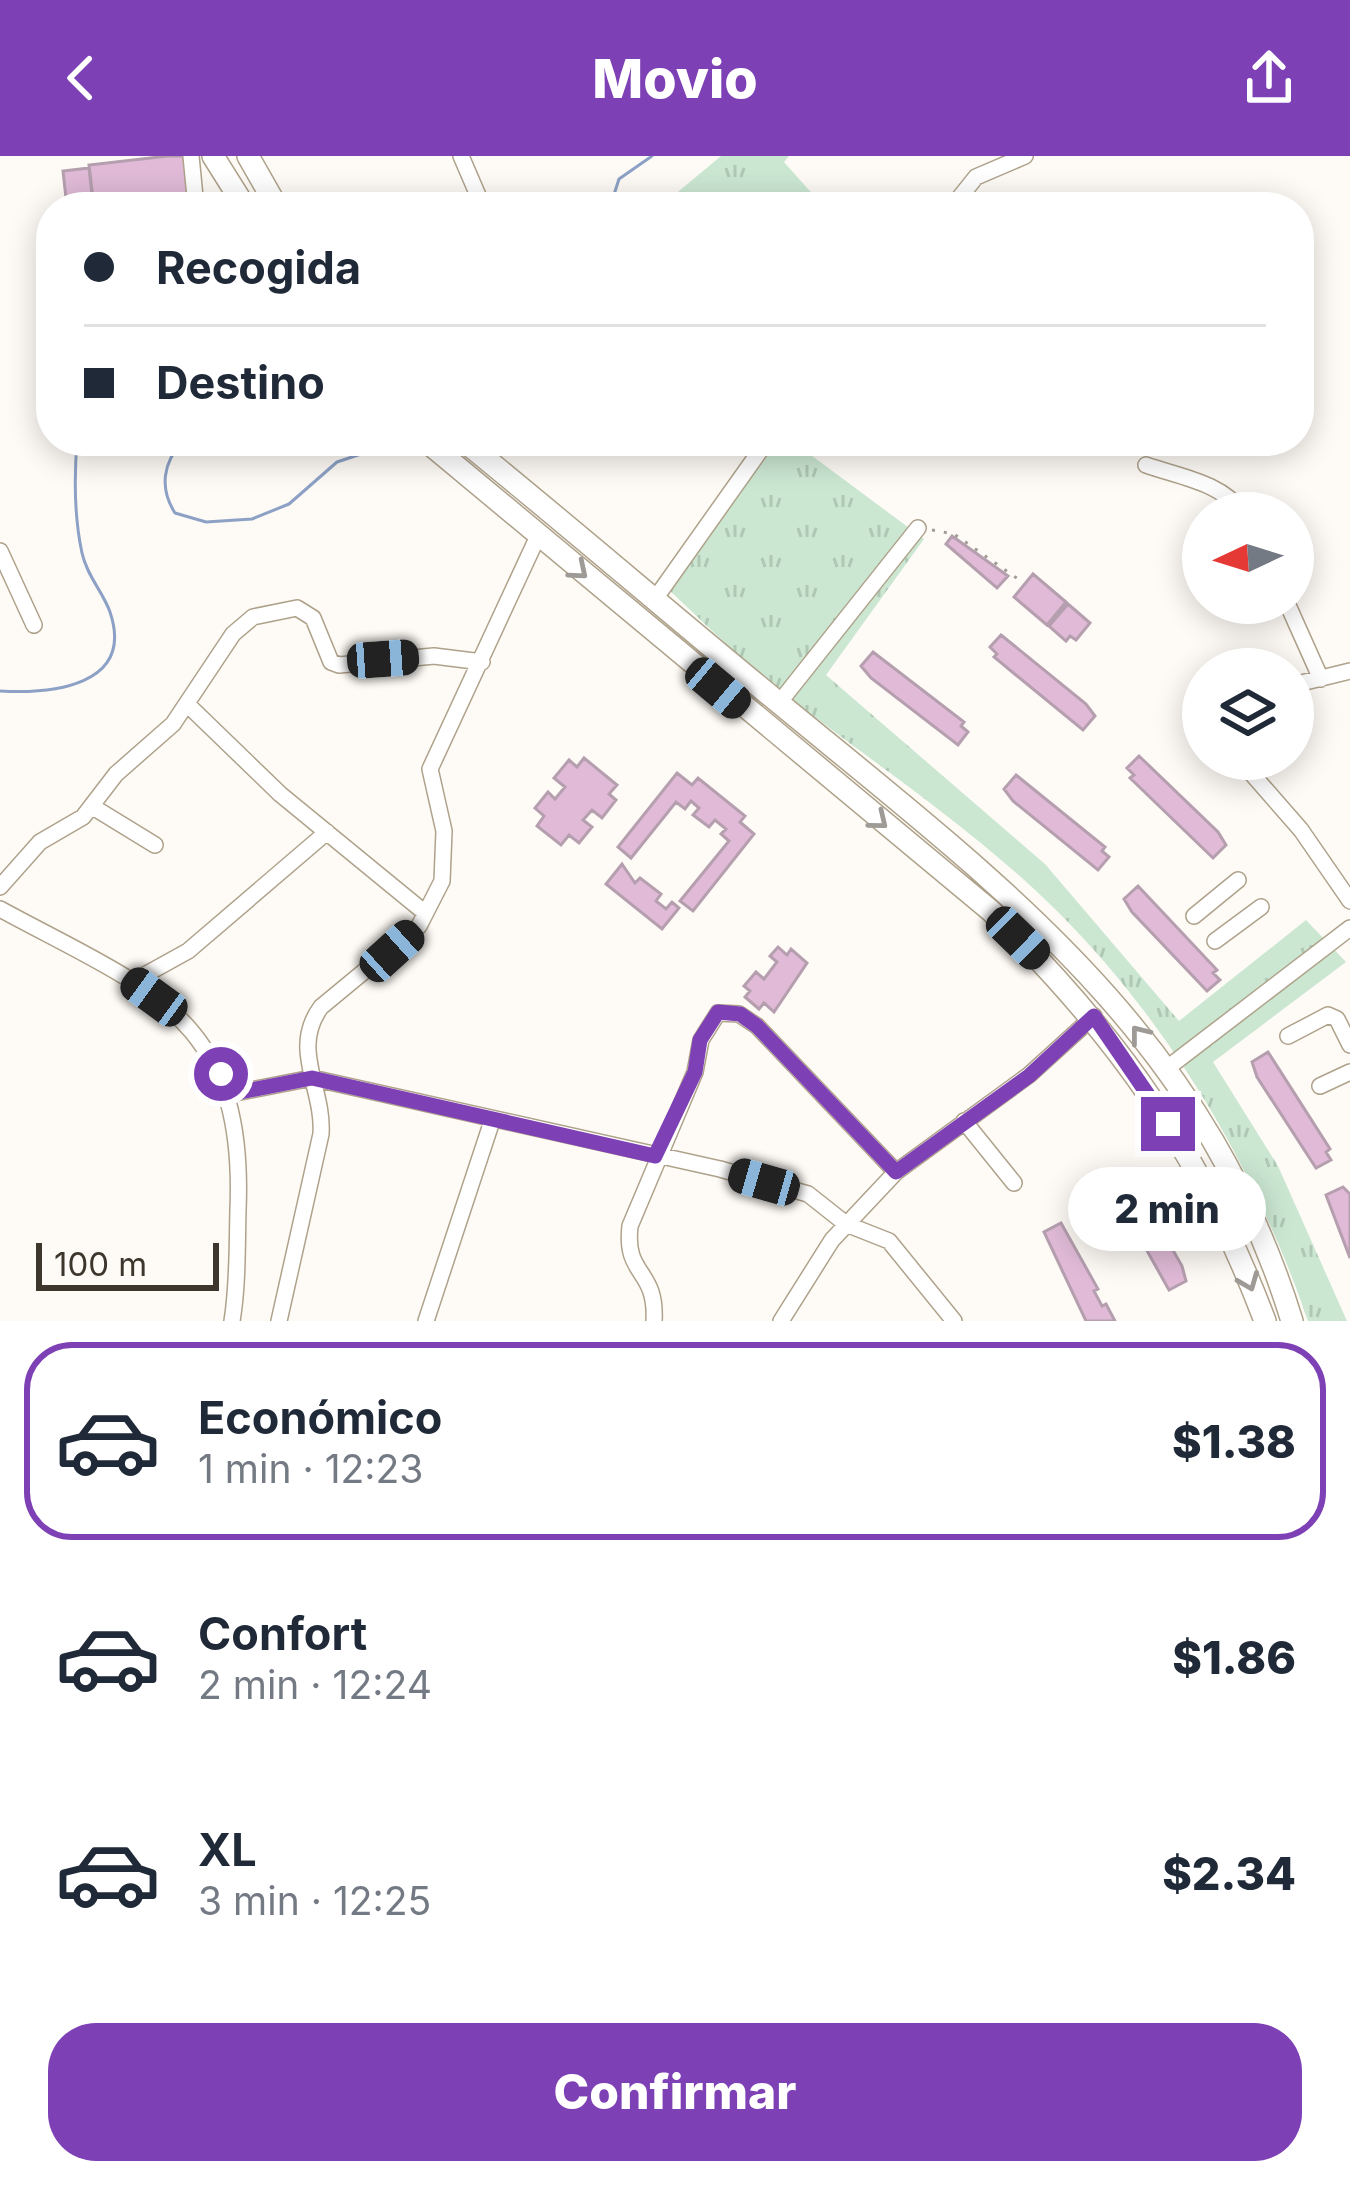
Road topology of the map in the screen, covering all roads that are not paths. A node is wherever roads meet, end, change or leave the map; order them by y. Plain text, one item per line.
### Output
1 (191, 156) edge
2 (213, 156) edge
3 (248, 156) edge
4 (461, 156) edge
5 (1025, 156) edge
6 (195, 192) edge
7 (236, 192) edge
8 (268, 192) edge
9 (477, 192) edge
10 (964, 192) edge
11 (444, 456) edge
12 (482, 456) edge
13 (756, 456) edge
14 (1146, 466) dead end
15 (1221, 492) edge
16 (918, 527) road end
17 (538, 536) junction
18 (0, 551) edge
19 (655, 599) junction
20 (1296, 624) edge
21 (34, 625) dead end
22 (482, 662) junction
23 (1350, 671) edge
24 (1321, 679) junction
25 (1314, 680) edge
26 (779, 703) junction
27 (188, 705) junction
28 (1257, 780) edge
29 (93, 807) junction
30 (327, 832) junction
31 (155, 845) dead end
32 (1238, 880) dead end
33 (0, 886) edge
34 (1350, 901) edge
35 (1261, 907) dead end
36 (0, 909) edge
37 (424, 912) junction
38 (1194, 916) dead end
39 (1350, 928) edge
40 (1215, 941) dead end
41 (132, 982) junction
42 (1094, 1016) junction
43 (1288, 1036) dead end
44 (1350, 1046) edge
45 (1166, 1069) junction
46 (1350, 1072) edge
47 (312, 1078) junction
48 (1320, 1086) dead end
49 (230, 1094) junction
50 (964, 1120) junction
51 (492, 1121) junction
52 (655, 1156) junction
53 (896, 1172) junction
54 (1014, 1184) dead end
55 (846, 1224) junction
56 (943, 1314) edge
57 (232, 1321) edge
58 (279, 1321) edge
59 (426, 1321) edge
60 (654, 1321) edge
61 (781, 1321) edge
62 (954, 1321) edge
63 (1265, 1321) edge
64 (1292, 1321) edge

1 - 6 street
2 - 7 highway
3 - 8 highway
4 - 9 street
5 - 10 street
11 - 17 highway
12 - 19 highway
13 - 19 street
14 - 15 street
16 - 26 street
17 - 22 street
17 -> 42 highway
18 - 21 street
19 - 26 highway
20 - 24 street
22 - 27 street
22 - 37 street
23 - 24 street
24 - 25 street
45 -> 26 highway
27 - 29 street
27 - 30 street
28 - 34 street
29 - 31 street
29 - 33 street
30 - 37 street
30 - 41 street
32 - 38 street
35 - 40 street
36 - 41 street
37 - 47 street
39 - 45 street
41 - 49 street
42 - 50 street
42 -> 63 highway
43 - 44 street
45 - 64 highway
46 - 48 street
47 - 49 street
47 - 51 street
47 - 58 street
49 - 57 street
50 - 53 street
50 - 54 street
51 - 52 street
51 - 59 street
52 - 53 street
52 - 55 street
52 - 60 street
53 - 55 street
55 - 56 street
55 - 61 street
56 - 62 street

